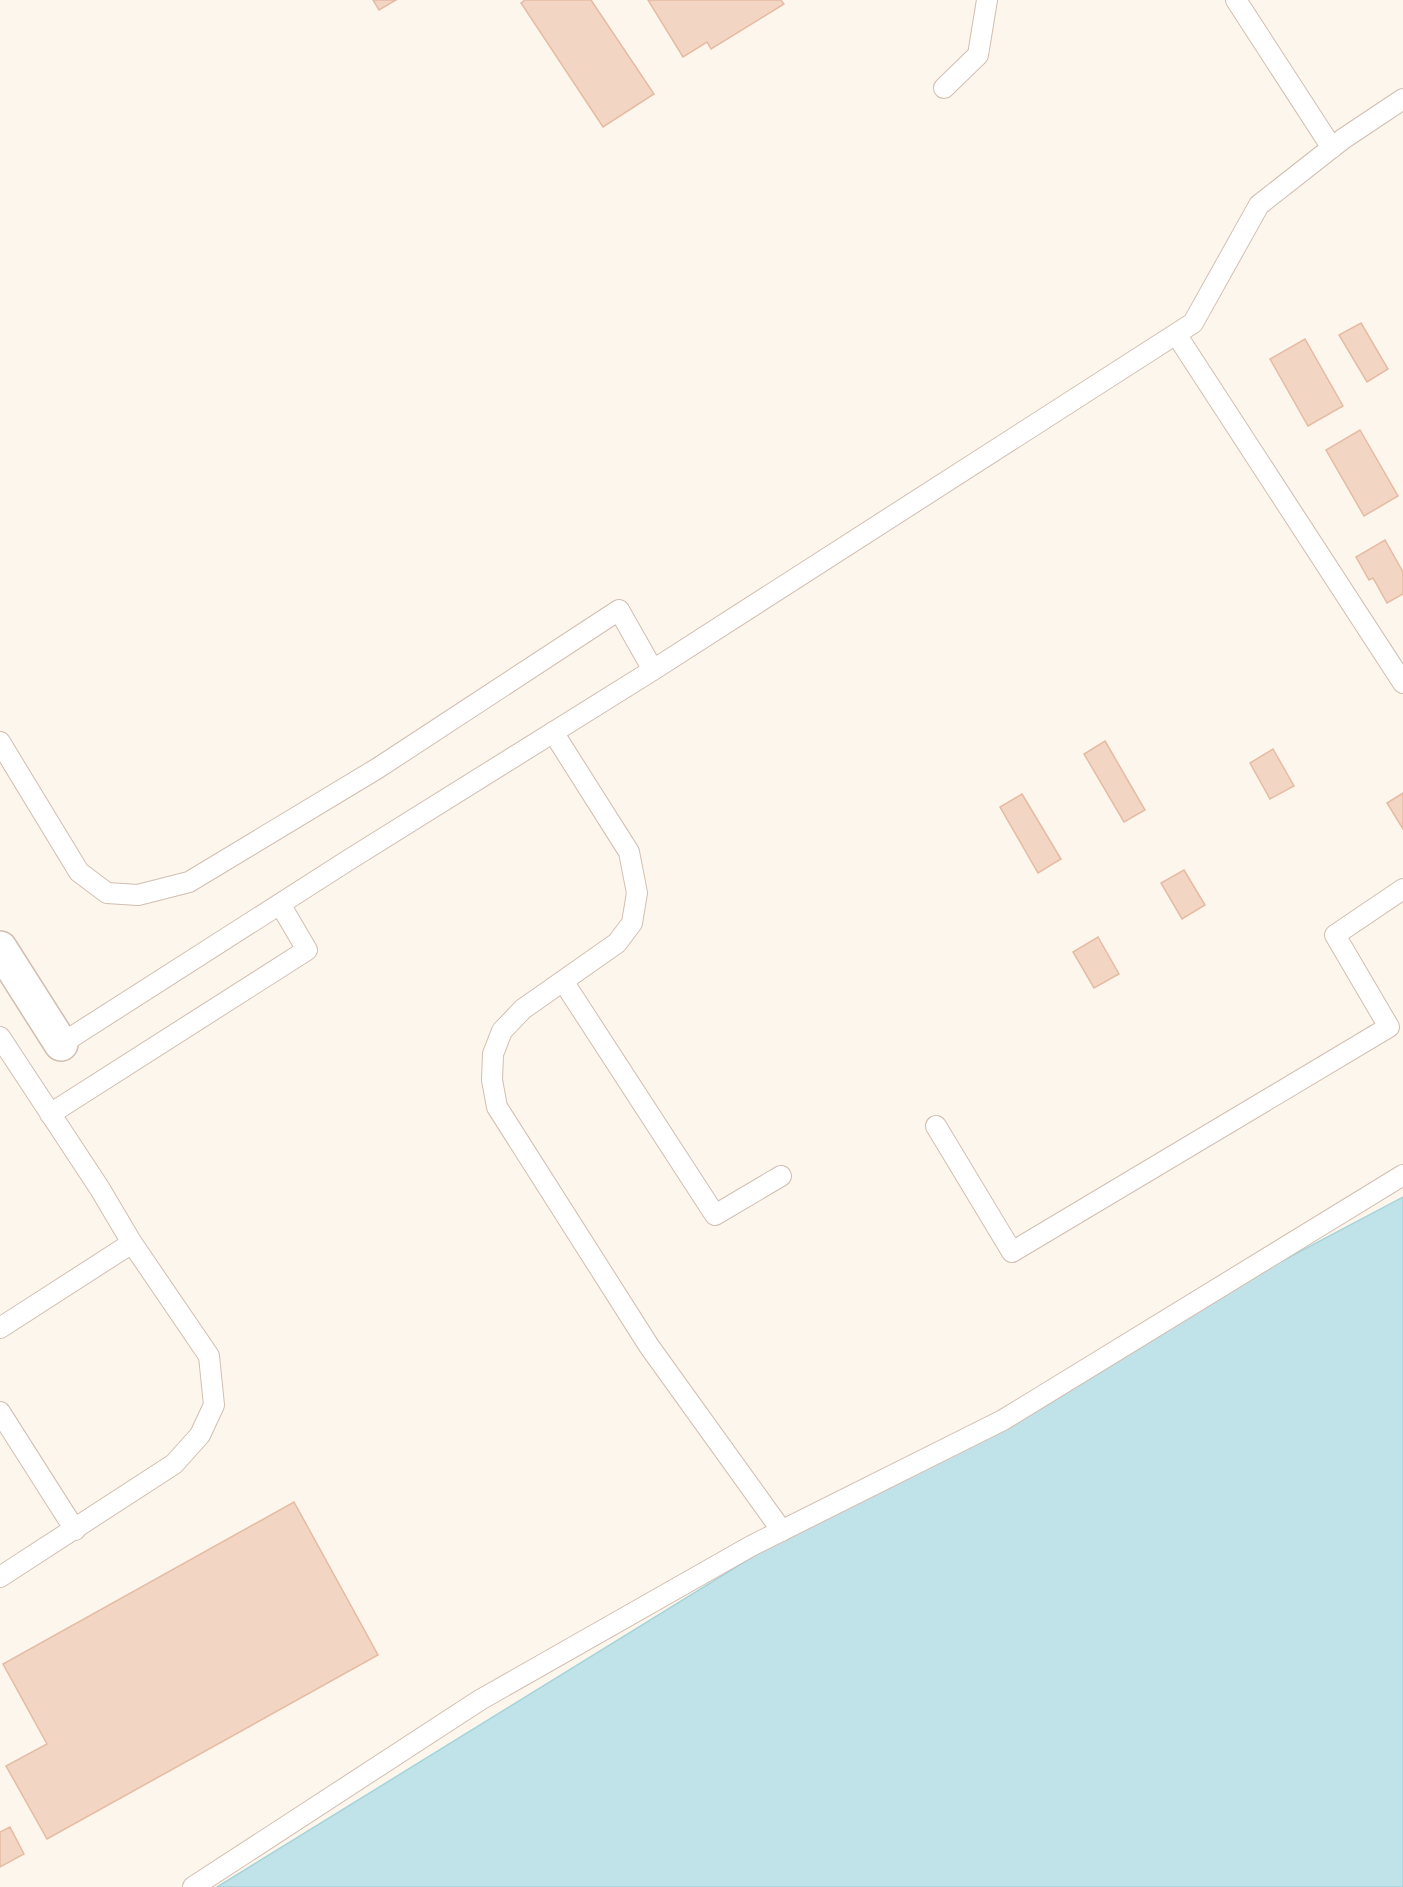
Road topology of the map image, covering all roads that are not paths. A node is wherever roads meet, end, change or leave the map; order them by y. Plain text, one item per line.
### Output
1 (987, 0) edge
2 (1236, 0) edge
3 (944, 88) dead end
4 (1403, 99) edge
5 (1332, 148) junction
6 (1176, 334) junction
7 (653, 670) junction
8 (1403, 683) edge
9 (553, 732) junction
10 (0, 742) edge
11 (1403, 889) edge
12 (279, 904) junction
13 (0, 948) edge
14 (563, 981) junction
15 (0, 1038) edge
16 (61, 1044) joint
17 (50, 1114) junction
18 (936, 1126) dead end
19 (1403, 1175) edge
20 (781, 1176) dead end
21 (132, 1243) junction
22 (0, 1328) edge
23 (0, 1412) edge
24 (75, 1530) junction
25 (782, 1531) junction
26 (0, 1577) edge
27 (194, 1887) edge

1 - 3 lane
2 - 5 lane
4 - 5 lane
5 - 6 lane
6 - 7 lane
6 - 8 lane
7 - 9 lane
7 - 10 lane
9 - 12 lane
9 - 14 lane
11 - 18 lane
12 - 16 lane
12 - 17 lane
13 - 16 street
14 - 20 lane
14 - 25 lane
15 - 17 lane
17 - 21 lane
19 - 25 lane
21 - 22 lane
21 - 24 lane
23 - 24 lane
24 - 26 lane
25 - 27 lane

